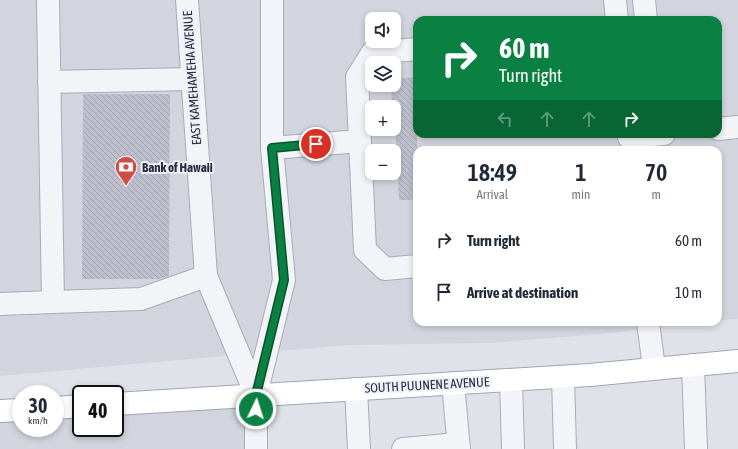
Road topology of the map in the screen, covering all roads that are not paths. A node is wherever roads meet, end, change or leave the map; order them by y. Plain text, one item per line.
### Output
1 (48, 0) edge
2 (187, 0) edge
3 (274, 0) edge
4 (615, 0) edge
5 (644, 0) edge
6 (617, 16) edge
7 (646, 16) edge
8 (413, 49) edge
9 (192, 79) junction
10 (49, 82) junction
11 (738, 127) edge
12 (722, 129) edge
13 (360, 141) junction
14 (272, 148) junction
15 (413, 266) edge
16 (206, 276) junction
17 (53, 302) junction
18 (0, 304) edge
19 (649, 326) edge
20 (738, 361) edge
21 (693, 365) junction
22 (654, 368) junction
23 (563, 377) junction
24 (511, 380) junction
25 (453, 383) junction
26 (356, 389) junction
27 (256, 395) junction
28 (124, 403) edge
29 (12, 411) edge
30 (0, 412) edge
31 (459, 447) edge
32 (256, 449) edge
33 (359, 449) edge
34 (403, 449) edge
35 (514, 449) edge
36 (565, 449) edge
37 (696, 449) edge

1 - 10 street
2 - 9 street, EAST KAMEHAMEHA AVENUE
3 - 14 street
4 - 6 street
5 - 7 street
8 - 13 street
9 - 10 street
9 - 16 street, EAST KAMEHAMEHA AVENUE
10 - 17 street
11 - 12 street
13 - 14 street
13 - 15 street
14 - 27 street
16 - 17 street
16 - 27 street, EAST KAMEHAMEHA AVENUE
17 - 18 street
19 - 22 street
20 - 21 main road, SOUTH PUUNENE AVENUE
21 - 22 main road, SOUTH PUUNENE AVENUE
21 - 37 street
22 - 23 main road, SOUTH PUUNENE AVENUE
23 - 24 main road, SOUTH PUUNENE AVENUE
23 - 36 street
24 - 25 main road, SOUTH PUUNENE AVENUE
24 - 35 street
25 - 26 main road, SOUTH PUUNENE AVENUE
25 - 31 street
26 - 27 main road, SOUTH PUUNENE AVENUE
26 - 33 street
27 - 28 main road, SOUTH PUUNENE AVENUE
27 - 32 street
29 - 30 main road
31 - 34 street

